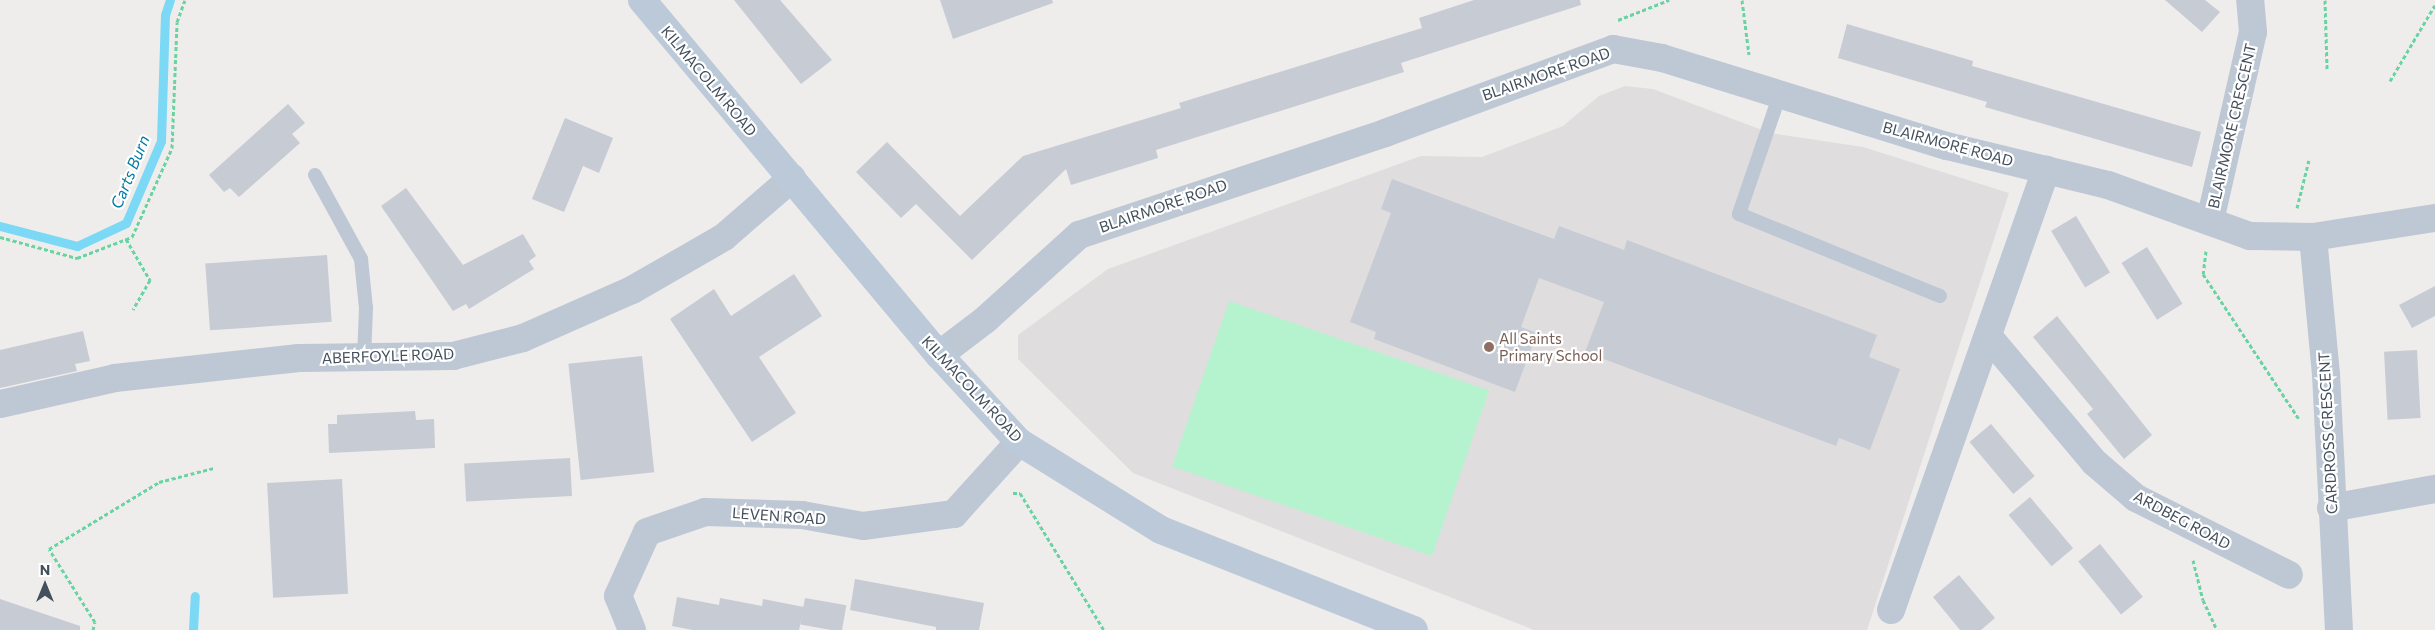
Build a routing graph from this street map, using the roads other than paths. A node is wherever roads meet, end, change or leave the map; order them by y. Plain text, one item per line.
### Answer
1 (642, 0) edge
2 (2250, 0) edge
3 (1780, 94) junction
4 (2046, 170) junction
5 (314, 175) dead end
6 (792, 178) junction
7 (2435, 218) edge
8 (2210, 221) junction
9 (2301, 237) junction
10 (1940, 296) dead end
11 (1988, 336) junction
12 (939, 355) junction
13 (364, 358) junction
14 (0, 404) edge
15 (1019, 442) junction
16 (2435, 489) edge
17 (2331, 508) junction
18 (2289, 575) dead end
19 (1891, 610) dead end
20 (626, 628) edge
21 (1414, 630) edge
22 (2339, 630) edge

1 - 6 main road, KILMACOLM ROAD
2 - 8 street, BLAIRMORE CRESCENT
3 - 4 street, BLAIRMORE ROAD
3 - 10 lane
3 - 12 street, BLAIRMORE ROAD
4 - 8 street, BLAIRMORE ROAD
4 - 11 street
5 - 13 lane
6 - 12 main road, KILMACOLM ROAD
6 - 13 street, ABERFOYLE ROAD
7 - 9 street, BLAIRMORE ROAD
8 - 9 street, BLAIRMORE ROAD
9 - 17 street, CARDROSS CRESCENT
11 - 18 street, ARDBEG ROAD
11 - 19 street
12 - 15 main road, KILMACOLM ROAD
13 - 14 street, ABERFOYLE ROAD
15 - 20 street, LEVEN ROAD
15 - 21 main road, KILMACOLM ROAD
16 - 17 street
17 - 22 street, CARDROSS CRESCENT

